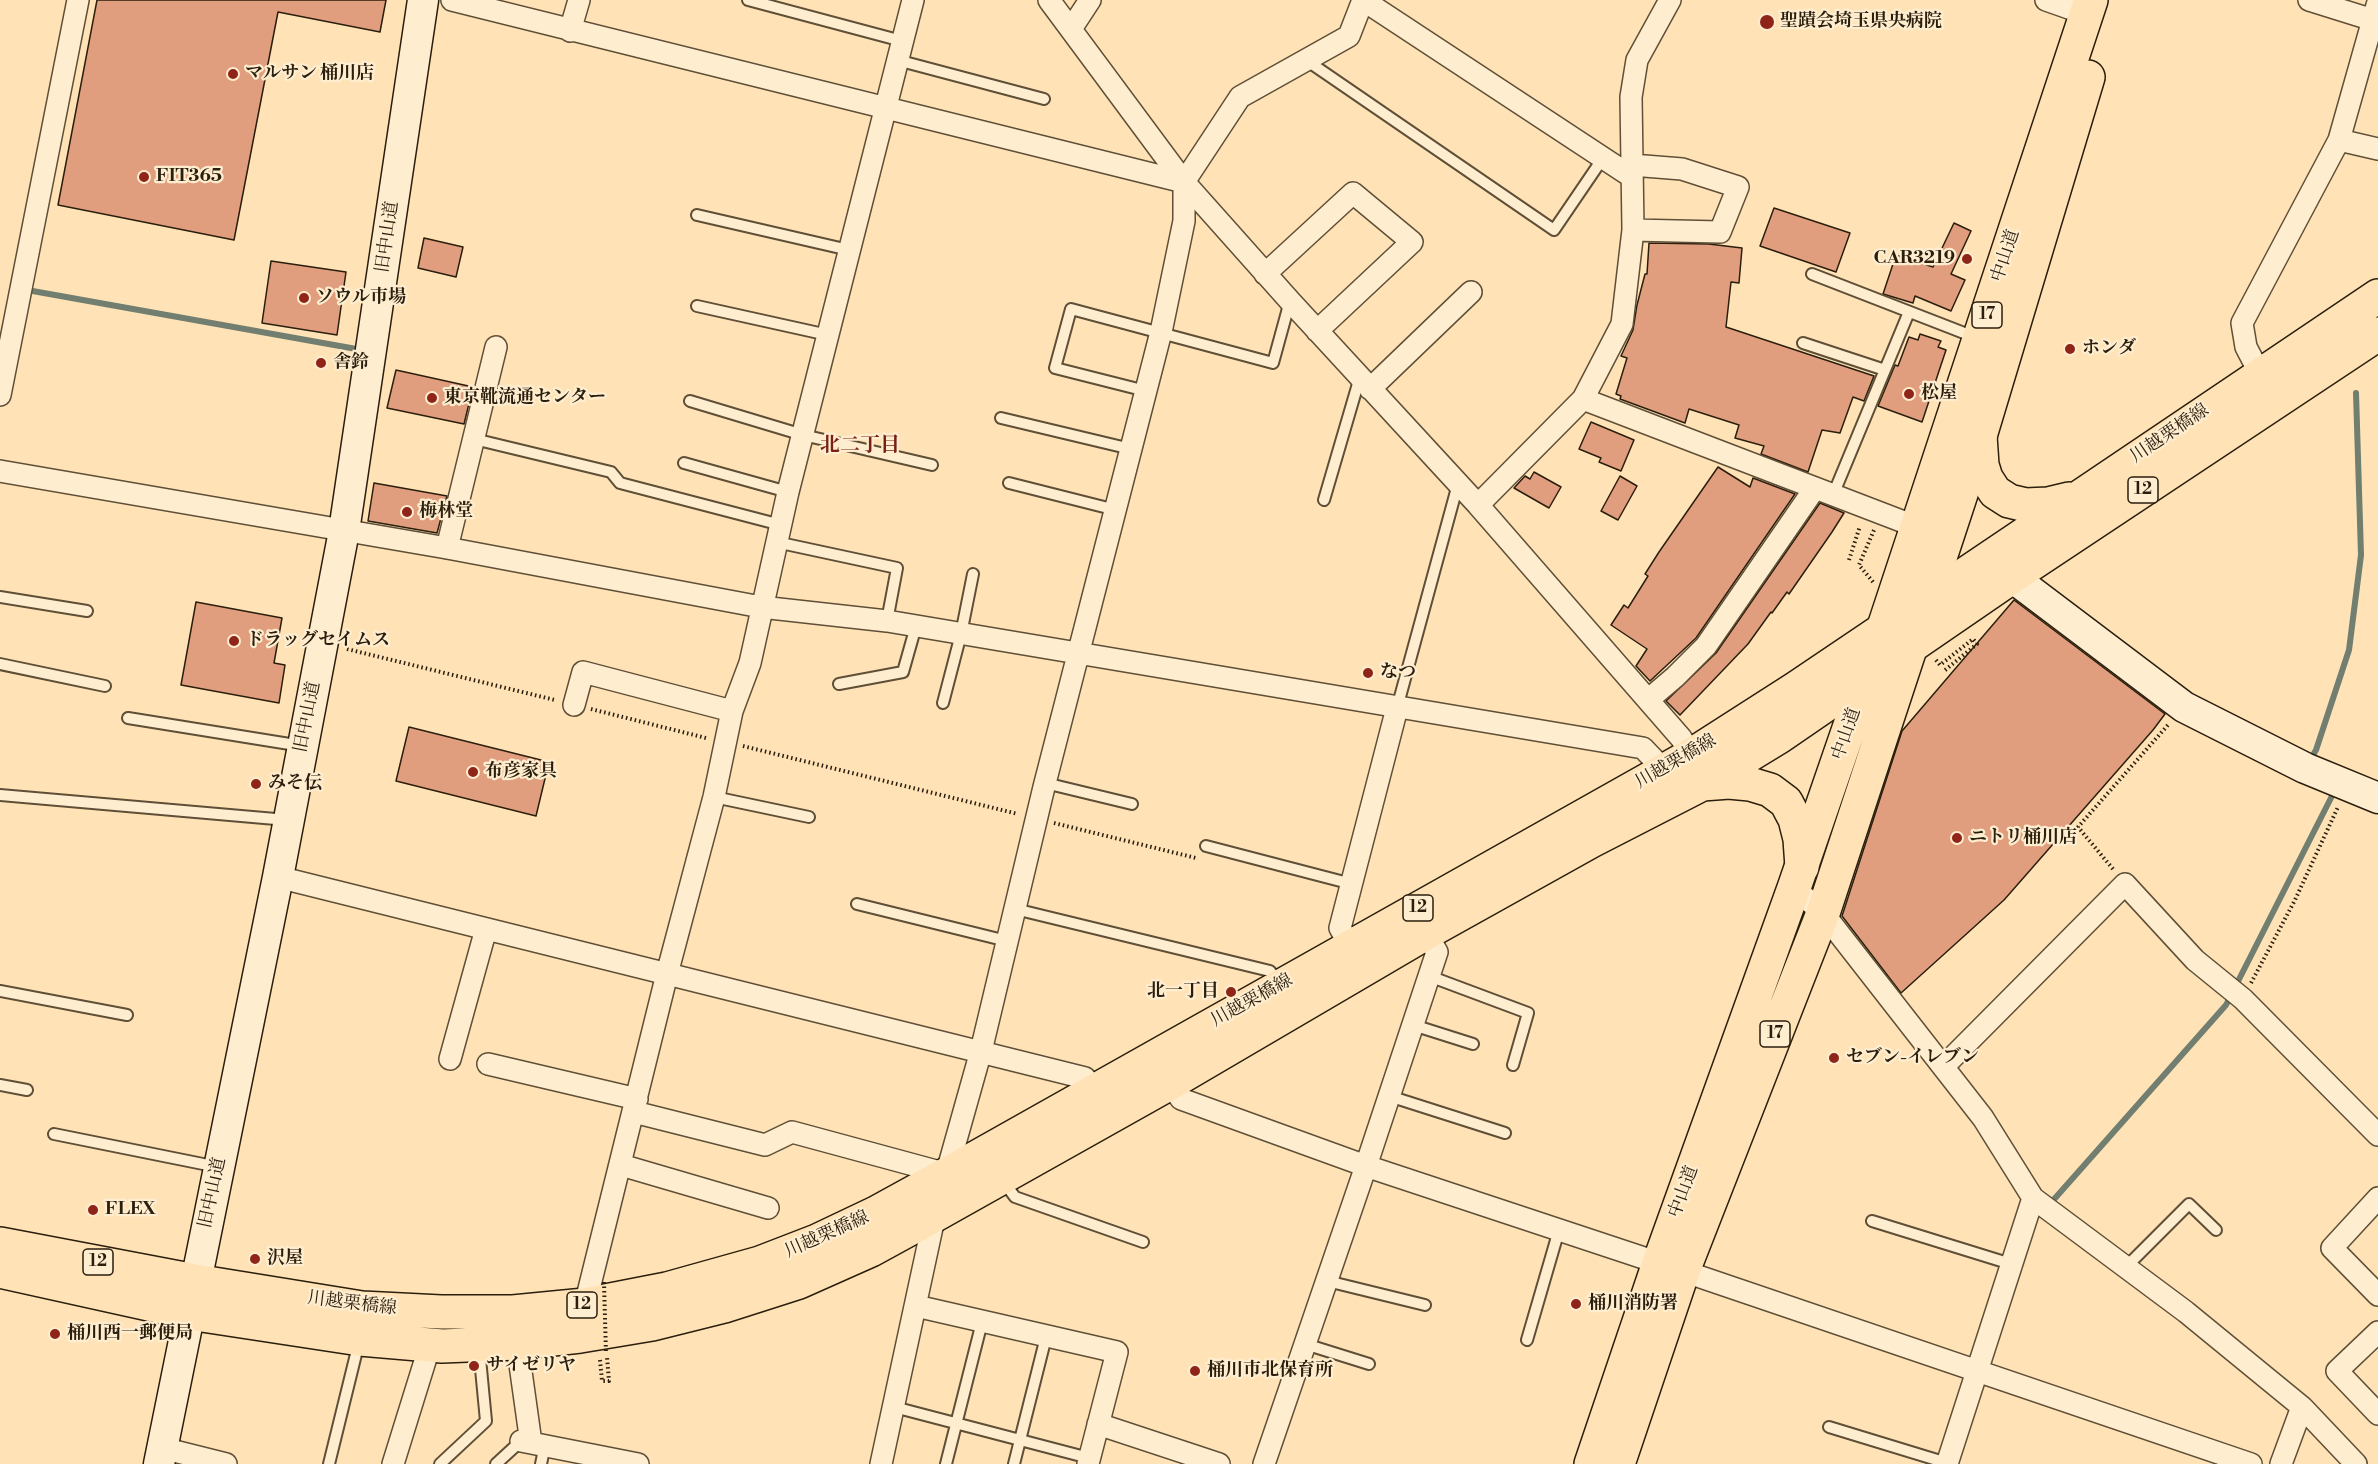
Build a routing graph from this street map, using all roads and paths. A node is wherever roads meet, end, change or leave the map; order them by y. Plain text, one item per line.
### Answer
1 (78, 0) edge
2 (423, 0) edge
3 (452, 0) edge
4 (579, 0) edge
5 (748, 0) edge
6 (913, 0) edge
7 (1049, 0) edge
8 (1090, 0) edge
9 (1363, 0) edge
10 (1670, 0) edge
11 (2046, 0) edge
12 (2309, 0) edge
13 (2096, 5) edge
14 (2375, 11) edge
15 (1071, 29) junction
16 (570, 31) junction
17 (900, 50) junction
18 (1306, 60) junction
19 (1044, 99) dead end
20 (884, 109) junction
21 (2339, 140) junction
22 (2378, 149) edge
23 (1602, 158) junction
24 (1632, 171) junction
25 (1184, 182) junction
26 (697, 215) dead end
27 (1633, 230) junction
28 (849, 250) junction
29 (1265, 274) junction
30 (1812, 274) dead end
31 (1471, 292) dead end
32 (2378, 296) edge
33 (1290, 301) junction
34 (697, 306) dead end
35 (1909, 312) junction
36 (1317, 331) junction
37 (1161, 332) junction
38 (828, 335) junction
39 (1979, 339) junction
40 (2376, 339) edge
41 (1803, 343) dead end
42 (496, 347) dead end
43 (1885, 370) junction
44 (2260, 374) junction
45 (1365, 383) junction
46 (1146, 391) junction
47 (0, 395) edge
48 (1583, 399) junction
49 (690, 401) dead end
50 (1001, 418) dead end
51 (803, 435) junction
52 (1980, 436) junction
53 (474, 439) junction
54 (1131, 449) junction
55 (684, 463) dead end
56 (933, 465) dead end
57 (0, 471) edge
58 (1009, 483) dead end
59 (1458, 484) junction
60 (1824, 491) junction
61 (788, 492) junction
62 (2079, 496) junction
63 (1324, 500) dead end
64 (1478, 504) junction
65 (1116, 510) junction
66 (1917, 527) junction
67 (344, 531) junction
68 (778, 534) junction
69 (447, 548) junction
70 (973, 574) dead end
71 (2012, 577) junction
72 (0, 597) edge
73 (1926, 601) junction
74 (761, 607) junction
75 (87, 611) dead end
76 (887, 621) junction
77 (916, 626) junction
78 (1883, 630) junction
79 (961, 634) junction
80 (322, 643) junction
81 (1909, 648) junction
82 (1079, 655) junction
83 (0, 664) edge
84 (1866, 678) junction
85 (839, 684) dead end
86 (105, 686) dead end
87 (1648, 700) junction
88 (943, 703) dead end
89 (574, 705) junction
90 (2184, 707) junction
91 (1397, 708) junction
92 (732, 711) junction
93 (128, 718) dead end
94 (725, 743) junction
95 (302, 746) junction
96 (1697, 769) junction
97 (1664, 770) junction
98 (1045, 783) junction
99 (2348, 787) junction
100 (0, 795) edge
101 (714, 797) junction
102 (2378, 798) edge
103 (1132, 804) dead end
104 (809, 817) dead end
105 (288, 820) junction
106 (1206, 846) dead end
107 (278, 877) junction
108 (1798, 877) junction
109 (1352, 884) junction
110 (2125, 884) junction
111 (857, 904) dead end
112 (1015, 909) junction
113 (1823, 913) junction
114 (486, 929) junction
115 (1426, 933) junction
116 (1007, 941) junction
117 (1350, 946) junction
118 (667, 974) junction
119 (1429, 976) junction
120 (1281, 985) junction
121 (0, 991) edge
122 (2243, 999) junction
123 (126, 1016) dead end
124 (1413, 1025) junction
125 (1473, 1044) dead end
126 (981, 1051) junction
127 (450, 1059) dead end
128 (488, 1064) dead end
129 (1513, 1065) dead end
130 (1943, 1067) junction
131 (1170, 1083) junction
132 (0, 1085) edge
133 (27, 1090) dead end
134 (1093, 1091) junction
135 (1389, 1096) junction
136 (635, 1106) junction
137 (1505, 1133) dead end
138 (54, 1134) dead end
139 (2378, 1136) edge
140 (621, 1165) junction
141 (1366, 1166) junction
142 (219, 1167) junction
143 (946, 1174) junction
144 (1001, 1178) junction
145 (2033, 1198) junction
146 (2378, 1198) edge
147 (768, 1208) dead end
148 (934, 1215) junction
149 (1872, 1221) dead end
150 (1559, 1230) junction
151 (2216, 1230) dead end
152 (1143, 1242) dead end
153 (5, 1259) edge
154 (2011, 1264) junction
155 (1671, 1267) junction
156 (2126, 1267) junction
157 (195, 1281) junction
158 (1327, 1281) junction
159 (595, 1293) junction
160 (2378, 1295) edge
161 (1425, 1305) dead end
162 (916, 1306) junction
163 (189, 1313) junction
164 (982, 1322) junction
165 (2378, 1332) edge
166 (1046, 1337) junction
167 (360, 1339) junction
168 (1527, 1340) dead end
169 (516, 1343) junction
170 (478, 1344) junction
171 (1305, 1344) junction
172 (430, 1345) junction
173 (600, 1360) dead end
174 (1369, 1364) dead end
175 (1977, 1370) junction
176 (894, 1407) junction
177 (2302, 1407) junction
178 (2378, 1414) edge
179 (957, 1423) junction
180 (1098, 1424) junction
181 (1829, 1427) dead end
182 (1020, 1440) junction
183 (534, 1448) edge
184 (161, 1456) edge
185 (1088, 1461) edge
186 (624, 1463) edge
187 (226, 1464) edge
188 (329, 1464) edge
189 (393, 1464) edge
190 (440, 1464) edge
191 (496, 1464) edge
192 (881, 1464) edge
193 (946, 1464) edge
194 (1014, 1464) edge
195 (1219, 1464) edge
196 (1264, 1464) edge
197 (1591, 1464) edge
198 (1618, 1464) edge
199 (1947, 1464) edge
200 (2251, 1464) edge
201 (2281, 1464) edge
202 (2356, 1464) edge

1 - 47 street
2 - 67 main road, 旧中山道
3 - 16 street
4 - 16 street
5 - 17 lane
6 - 17 street
7 - 15 street
8 - 15 street
9 - 18 street
9 - 23 street
10 - 24 street
11 - 13 street
12 - 14 street
13 - 39 main road, 中山道 / 17
13 - 52 main road, 中山道 / 17
14 - 21 street
15 - 25 street
16 - 20 street
17 - 19 lane
17 - 20 street
18 - 23 lane
18 - 25 street
20 - 25 street
20 - 28 street
21 - 22 street
21 - 44 street
23 - 24 street
24 - 27 street
24 - 27 street
25 - 29 street
25 - 37 street
26 - 28 lane
27 - 48 street
28 - 38 street
29 - 33 street
29 - 36 street
30 - 35 lane
31 - 45 street
32 - 44 main road, 川越栗橋線 / 12
33 - 36 street
33 - 37 lane
34 - 38 lane
35 - 39 lane
35 - 43 lane
36 - 45 street
37 - 46 street
37 - 46 lane
38 - 51 street
39 - 66 main road, 中山道 / 17
40 - 71 main road, 川越栗橋線 / 12
41 - 43 lane
42 - 53 street
43 - 60 lane
44 - 62 main road, 川越栗橋線 / 12
45 - 59 street
45 - 63 lane
46 - 54 street
48 - 60 street
48 - 64 street
49 - 51 lane
50 - 54 lane
51 - 56 lane
51 - 61 street
52 - 62 main road
52 - 73 main road, 中山道 / 17
53 - 68 lane
53 - 69 street
54 - 65 street
55 - 61 lane
57 - 67 street
58 - 65 lane
59 - 64 street
59 - 91 lane
60 - 66 street
60 - 87 street
61 - 68 street
62 - 73 main road, 川越栗橋線 / 12
64 - 87 street
65 - 82 street
66 - 78 main road, 中山道 / 17
67 - 69 street
67 - 80 main road, 旧中山道
68 - 74 street
68 - 76 lane
69 - 74 street
70 - 79 lane
71 - 81 main road, 川越栗橋線 / 12
71 - 90 main road
72 - 75 lane
73 - 78 main road, 川越栗橋線 / 12
73 - 81 main road, 中山道 / 17
74 - 76 street
74 - 92 street
76 - 77 street
77 - 79 street
77 - 85 lane
78 - 84 main road, 中山道 / 17
78 - 96 main road, 川越栗橋線 / 12
79 - 82 street
79 - 88 lane
80 - 89 path
80 - 95 main road, 旧中山道
81 - 84 main road, 川越栗橋線 / 12
81 - 113 main road, 中山道 / 17
82 - 91 street
82 - 98 street
83 - 86 lane
84 - 96 main road, 川越栗橋線 / 12
84 - 108 main road, 中山道 / 17
87 - 96 street
89 - 92 street
89 - 94 path
90 - 99 main road
90 - 110 path
91 - 97 street
91 - 109 street
92 - 94 street
93 - 95 lane
94 - 101 street
95 - 105 main road, 旧中山道
96 - 97 main road, 川越栗橋線 / 12
96 - 108 main road
96 - 115 main road, 川越栗橋線 / 12
97 - 117 main road, 川越栗橋線 / 12
98 - 103 lane
98 - 112 street
99 - 102 main road
99 - 122 path
100 - 105 lane
101 - 104 lane
101 - 118 street
105 - 107 main road, 旧中山道
106 - 109 lane
107 - 114 street
107 - 142 main road, 旧中山道
108 - 113 street
108 - 155 main road, 中山道 / 17
109 - 117 street
110 - 122 street
110 - 130 street
111 - 116 lane
112 - 116 street
112 - 120 lane
113 - 130 street
113 - 155 main road, 中山道 / 17
114 - 118 street
114 - 127 street
115 - 119 street
115 - 131 main road, 川越栗橋線 / 12
116 - 126 street
117 - 120 main road, 川越栗橋線 / 12
118 - 126 street
118 - 136 street
119 - 124 street
119 - 129 lane
120 - 134 main road, 川越栗橋線 / 12
121 - 123 lane
122 - 139 street
124 - 125 lane
124 - 135 street
126 - 134 street
126 - 143 street
128 - 136 street
130 - 145 street
131 - 141 street
131 - 144 main road, 川越栗橋線 / 12
132 - 133 lane
134 - 143 main road, 川越栗橋線 / 12
135 - 137 lane
135 - 141 street
136 - 140 street
136 - 143 street
138 - 142 lane
140 - 147 street
140 - 159 street
141 - 150 street
141 - 158 street
142 - 157 main road, 旧中山道
143 - 148 street
143 - 159 main road, 川越栗橋線 / 12
144 - 148 main road, 川越栗橋線 / 12
144 - 152 lane
145 - 154 street
145 - 156 street
146 - 160 street
148 - 162 street
148 - 169 main road, 川越栗橋線 / 12
149 - 154 lane
150 - 155 street
150 - 168 lane
151 - 156 lane
153 - 157 main road, 川越栗橋線 / 12
153 - 163 main road, 川越栗橋線 / 12
154 - 175 street
155 - 175 street
155 - 197 main road, 中山道 / 17
155 - 198 main road, 中山道 / 17
156 - 177 street
157 - 159 main road, 川越栗橋線 / 12
157 - 163 main road, 旧中山道
158 - 161 lane
158 - 171 street
159 - 173 path, bridge
162 - 164 street
162 - 176 street
163 - 167 main road, 川越栗橋線 / 12
163 - 184 main road, 旧中山道
164 - 166 street
164 - 179 lane
165 - 178 street
166 - 180 street
166 - 182 lane
167 - 172 main road, 川越栗橋線 / 12
167 - 188 lane
169 - 170 main road, 川越栗橋線 / 12
169 - 183 street
170 - 172 main road, 川越栗橋線 / 12
170 - 190 lane
171 - 174 lane
171 - 196 street
172 - 189 street
175 - 199 street
175 - 200 street
176 - 179 lane
176 - 192 street
177 - 201 street
177 - 202 street
179 - 182 lane
179 - 193 lane
180 - 185 street
180 - 195 street
181 - 199 lane
182 - 185 lane
182 - 194 lane
183 - 186 street
183 - 191 lane
184 - 187 street

